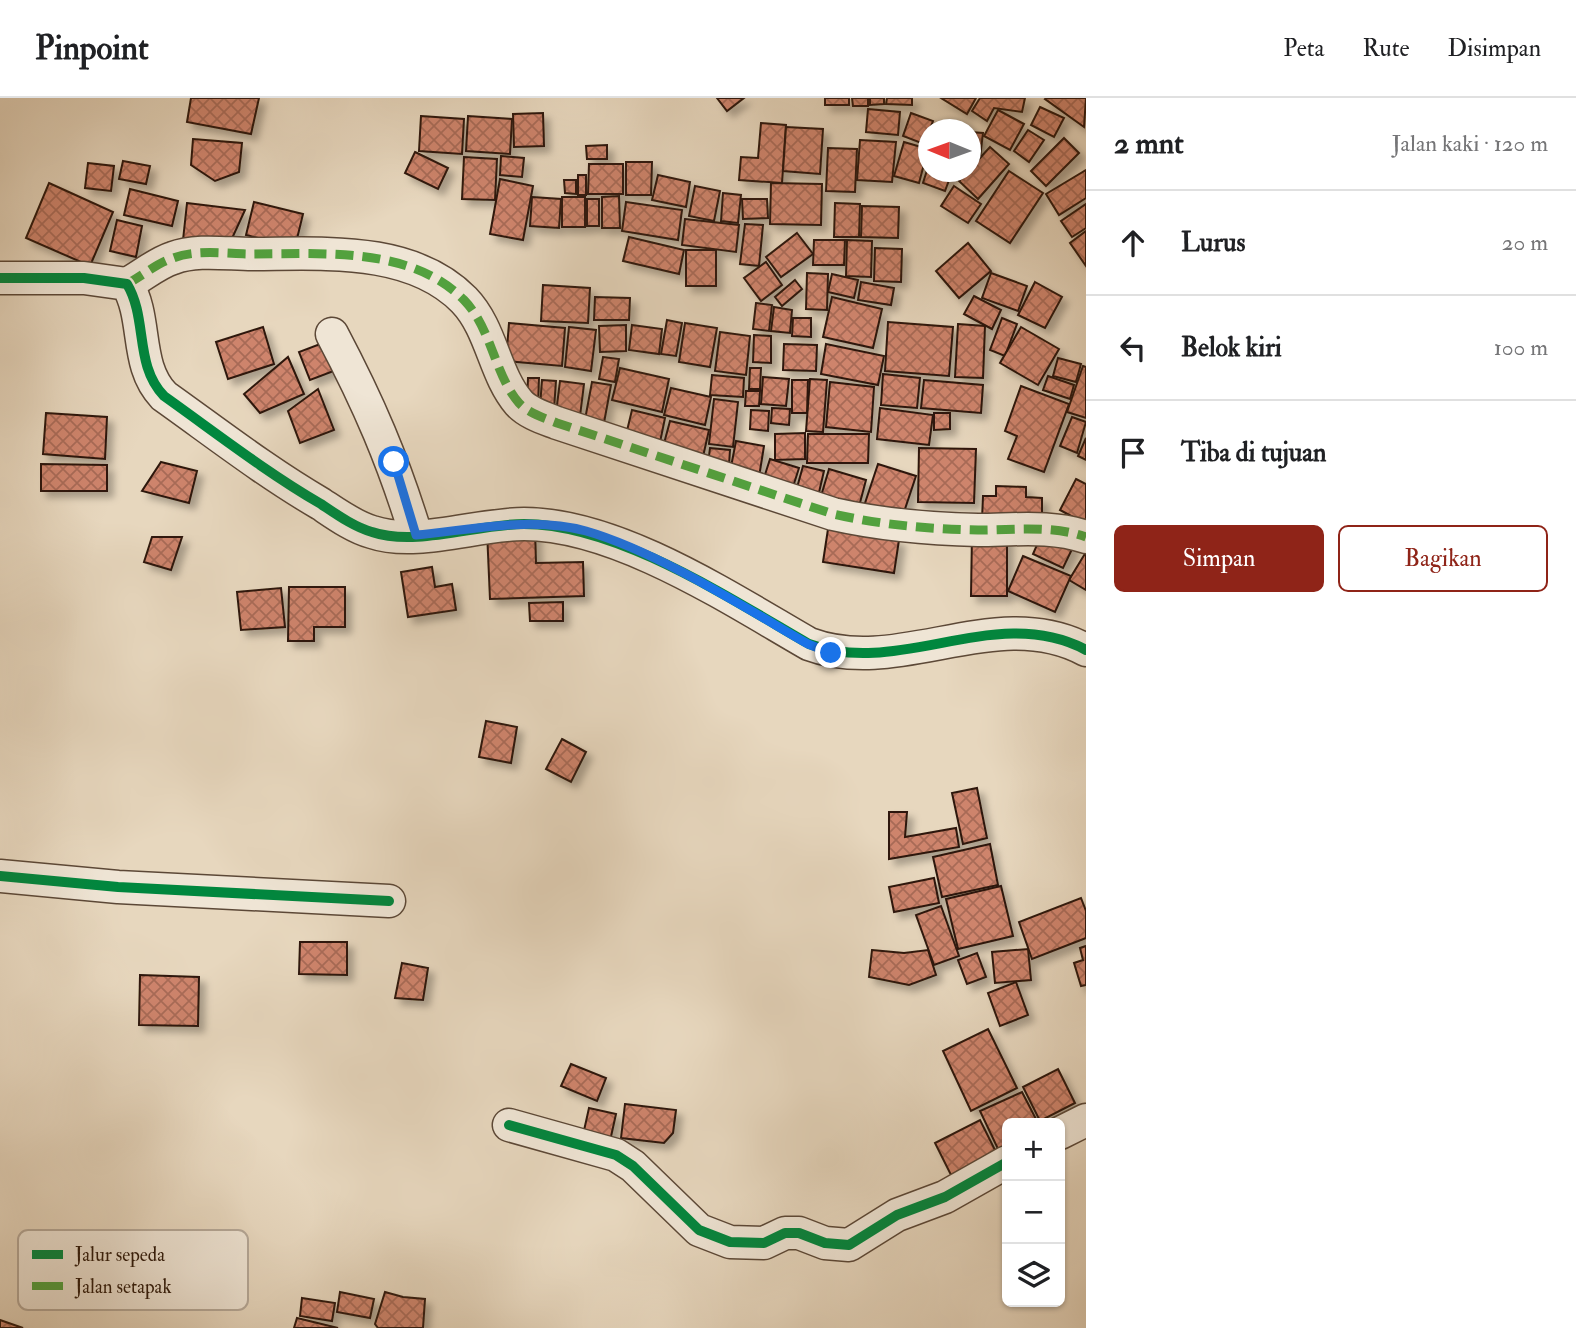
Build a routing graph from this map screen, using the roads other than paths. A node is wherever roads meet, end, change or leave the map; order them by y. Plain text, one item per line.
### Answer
1 (0, 278) edge
2 (127, 284) junction
3 (332, 334) dead end
4 (416, 535) junction
5 (1086, 537) edge
6 (1086, 650) edge
7 (0, 876) edge
8 (389, 901) dead end
9 (1086, 1120) edge
10 (509, 1125) dead end
11 (1065, 1130) edge
12 (1002, 1165) edge

1 - 2 street
2 - 4 street
2 - 5 street
3 - 4 street
4 - 6 street
7 - 8 street
9 - 11 street
10 - 12 street

